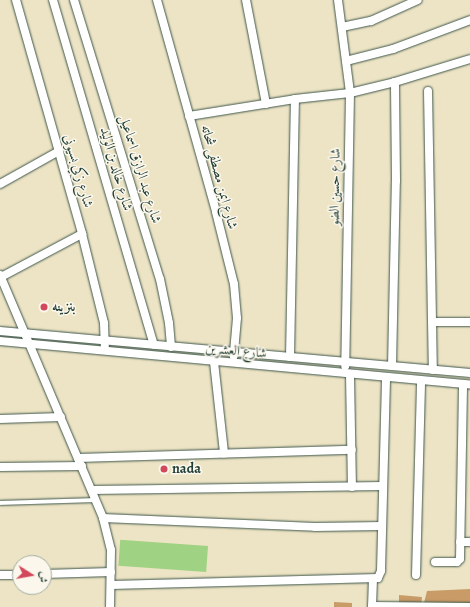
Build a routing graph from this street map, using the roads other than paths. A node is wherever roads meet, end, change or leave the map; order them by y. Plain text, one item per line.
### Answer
1 (16, 0) edge
2 (53, 0) edge
3 (74, 0) edge
4 (157, 0) edge
5 (246, 0) edge
6 (338, 0) edge
7 (418, 0) edge
8 (470, 20) edge
9 (342, 27) junction
10 (470, 59) edge
11 (346, 61) junction
12 (395, 82) junction
13 (428, 91) dead end
14 (350, 93) junction
15 (295, 99) junction
16 (266, 104) junction
17 (189, 116) junction
18 (59, 151) junction
19 (0, 184) edge
20 (82, 234) junction
21 (0, 276) edge
22 (432, 322) junction
23 (470, 322) edge
24 (0, 331) edge
25 (24, 334) junction
26 (0, 341) edge
27 (106, 341) junction
28 (28, 344) junction
29 (154, 345) junction
30 (170, 347) junction
31 (105, 351) junction
32 (235, 352) junction
33 (290, 357) junction
34 (214, 362) junction
35 (345, 362) junction
36 (234, 363) junction
37 (392, 366) junction
38 (433, 370) junction
39 (470, 373) edge
40 (348, 375) junction
41 (386, 378) junction
42 (421, 381) junction
43 (467, 385) edge
44 (61, 417) junction
45 (0, 418) edge
46 (352, 450) junction
47 (224, 453) junction
48 (466, 456) edge
49 (78, 458) junction
50 (82, 466) junction
51 (0, 467) edge
52 (383, 486) junction
53 (352, 487) junction
54 (92, 490) junction
55 (461, 498) junction
56 (470, 498) edge
57 (96, 500) junction
58 (0, 503) edge
59 (103, 518) junction
60 (382, 526) junction
61 (460, 542) junction
62 (470, 542) edge
63 (435, 562) dead end
64 (111, 572) junction
65 (52, 574) edge
66 (0, 575) edge
67 (12, 575) edge
68 (416, 575) dead end
69 (373, 579) junction
70 (111, 585) junction
71 (372, 606) edge
72 (110, 607) edge
73 (470, 607) edge

1 - 18 street, شارع زكي بسيونى
2 - 29 street, شارع خالد بن الوليد
3 - 30 street, شارع عبد الرازق اسماعيل
4 - 17 street, شارع ايمن مصطفى شحاته
5 - 16 street
6 - 9 street, شارع حسين الضو
7 - 9 street
8 - 11 street
9 - 11 street, شارع حسين الضو
10 - 12 street
11 - 14 street, شارع حسين الضو
12 - 14 street
12 - 37 street
13 - 22 street
14 - 15 street
14 - 35 street, شارع حسين الضو
15 - 16 street
15 - 33 street
16 - 17 street
17 - 32 street, شارع ايمن مصطفى شحاته
18 - 19 street
18 - 20 street, شارع زكي بسيونى
20 - 21 street
20 - 27 street, شارع زكي بسيونى
21 - 25 street
22 - 23 street
22 - 38 street
24 - 25 street, شارع العشرين
25 - 27 street, شارع العشرين
25 - 28 street
26 - 28 street, شارع العشرين
27 - 29 street, شارع العشرين
27 - 31 street, شارع زكي بسيونى
28 - 31 street, شارع العشرين
28 - 44 street
29 - 30 street, شارع العشرين
30 - 32 street, شارع العشرين
31 - 34 street, شارع العشرين
32 - 33 street, شارع العشرين
32 - 36 street, شارع ايمن مصطفى شحاته
33 - 35 street, شارع العشرين
34 - 36 street, شارع العشرين
34 - 47 street
35 - 37 street, شارع العشرين
35 - 40 street, شارع حسين الضو
36 - 40 street, شارع العشرين
37 - 38 street, شارع العشرين
38 - 39 street, شارع العشرين
40 - 41 street, شارع العشرين
40 - 46 street, شارع حسين الضو
41 - 42 street, شارع العشرين
41 - 52 street
42 - 43 street, شارع العشرين
42 - 68 street
43 - 48 street
44 - 45 street
44 - 49 street
46 - 47 street
46 - 53 street, شارع حسين الضو
47 - 49 street
48 - 55 street
49 - 50 street
50 - 51 street
50 - 54 street
52 - 53 street
52 - 60 street
53 - 54 street
54 - 57 street
55 - 56 street
55 - 61 street
57 - 58 lane
57 - 59 street
59 - 60 street
59 - 64 street
60 - 69 street
61 - 62 street
61 - 63 street
64 - 65 street
64 - 70 street
66 - 67 street
69 - 70 street
69 - 71 street
70 - 72 street
71 - 73 street

